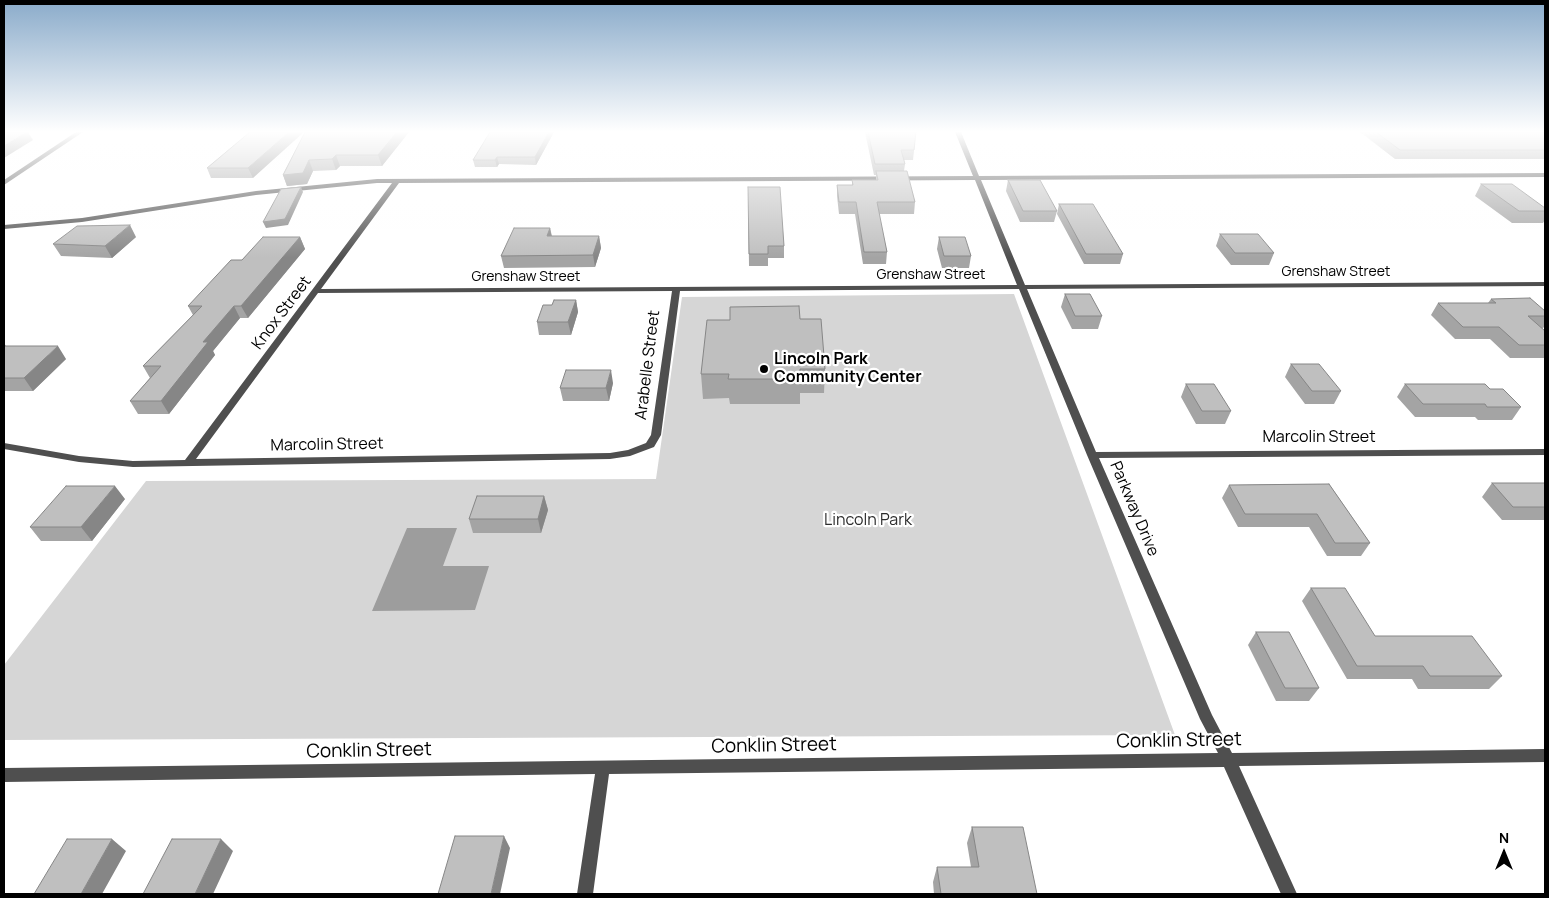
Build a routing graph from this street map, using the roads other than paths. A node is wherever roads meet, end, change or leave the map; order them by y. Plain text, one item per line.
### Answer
1 (18, 174) edge
2 (973, 174) edge
3 (1545, 175) edge
4 (975, 178) junction
5 (397, 181) junction
6 (4, 183) edge
7 (4, 227) edge
8 (1545, 284) edge
9 (1022, 286) junction
10 (676, 288) junction
11 (317, 291) junction
12 (650, 445) joint
13 (4, 446) edge
14 (1545, 452) edge
15 (1092, 455) junction
16 (189, 462) junction
17 (1545, 756) edge
18 (1229, 761) junction
19 (603, 768) junction
20 (4, 776) edge
21 (585, 894) edge
22 (1289, 894) edge

1 - 6 street
2 - 4 street, Parkway Drive
3 - 4 street
4 - 5 street
4 - 9 street, Parkway Drive
5 - 7 street
5 - 11 street, Knox Street
8 - 9 street, Grenshaw Street
9 - 10 street, Grenshaw Street
9 - 15 street, Parkway Drive
10 - 11 street, Grenshaw Street
10 - 12 street, Arabelle Street
11 - 16 street, Knox Street
12 - 16 street, Marcolin Street
13 - 16 street, Marcolin Street
14 - 15 street, Marcolin Street
15 - 18 street, Parkway Drive
17 - 18 street, Conklin Street
18 - 19 street, Conklin Street
18 - 22 street, Parkway Drive
19 - 20 street, Conklin Street
19 - 21 street

